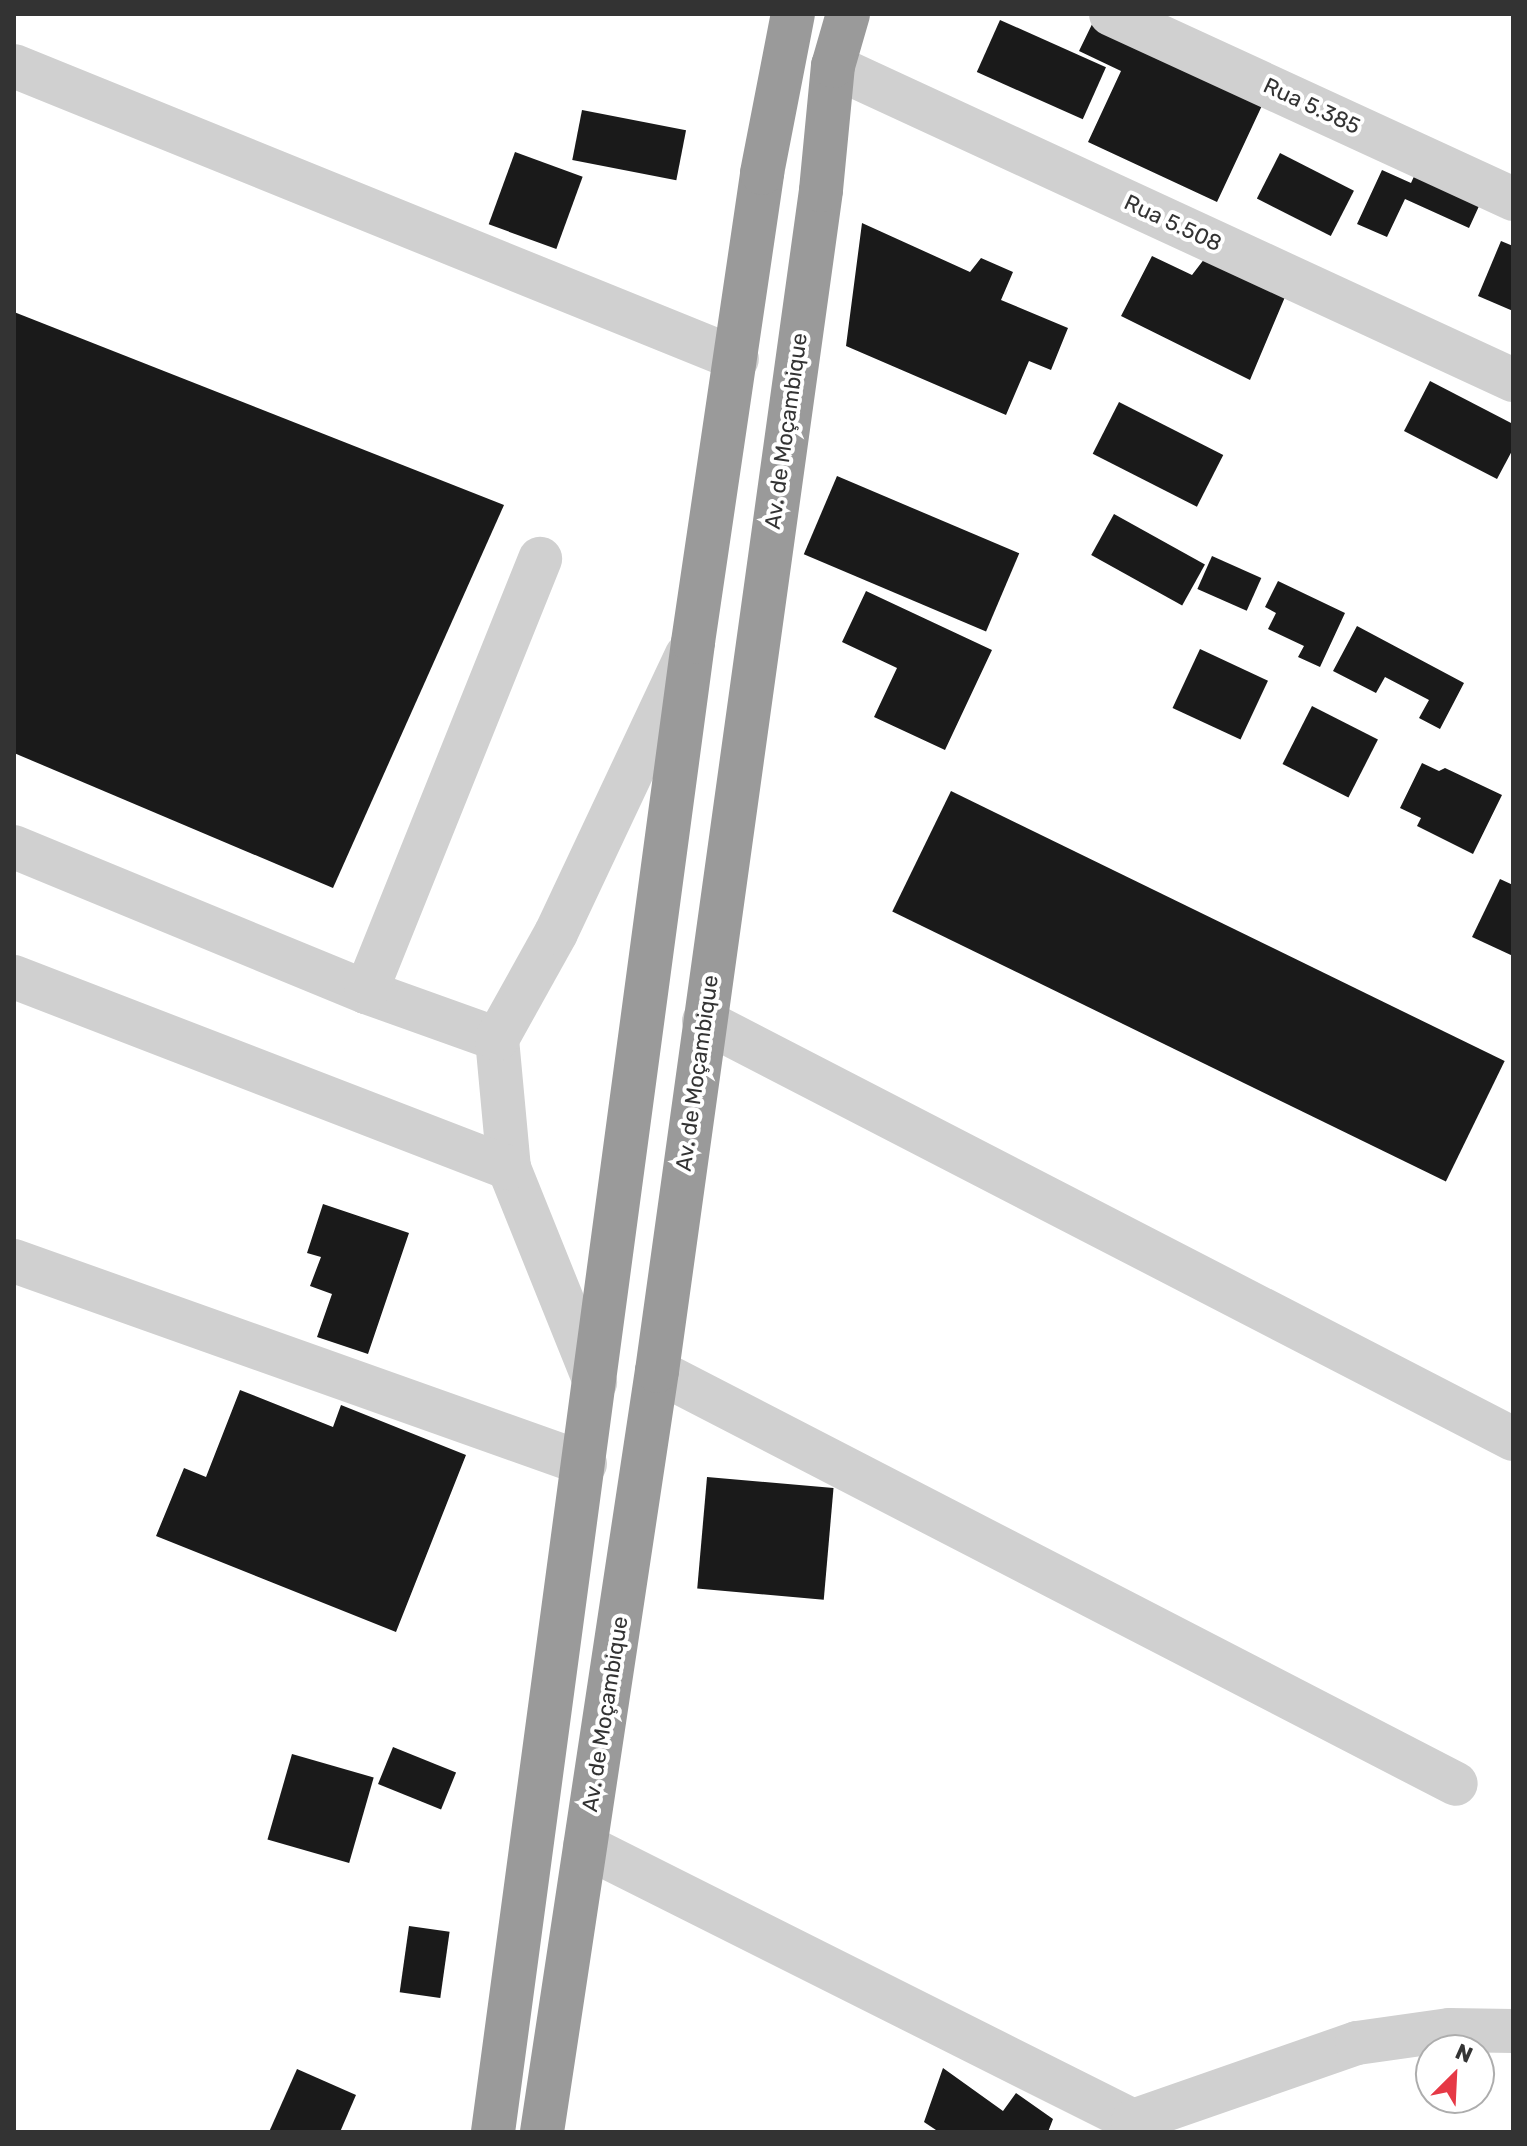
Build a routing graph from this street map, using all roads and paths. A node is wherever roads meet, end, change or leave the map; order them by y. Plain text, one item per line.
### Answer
1 (793, 14) edge
2 (848, 14) edge
3 (1111, 14) edge
4 (14, 66) edge
5 (833, 66) junction
6 (1513, 199) edge
7 (737, 359) junction
8 (1513, 380) edge
9 (540, 559) dead end
10 (693, 642) junction
11 (14, 847) edge
12 (14, 977) edge
13 (366, 992) junction
14 (704, 1021) junction
15 (497, 1039) junction
16 (509, 1168) junction
17 (14, 1261) edge
18 (657, 1371) junction
19 (595, 1382) junction
20 (1513, 1439) edge
21 (585, 1464) junction
22 (1456, 1784) dead end
23 (585, 1846) junction
24 (1513, 2031) edge
25 (1133, 2127) edge
26 (493, 2132) edge
27 (542, 2132) edge

1 - 7 highway
2 - 5 highway, Av. de Moçambique
3 - 6 street, Rua 5.385
4 - 7 street
5 - 8 street, Rua 5.508
5 - 14 highway, Av. de Moçambique
7 - 10 highway
9 - 13 street
10 - 15 street
10 - 19 highway
11 - 13 street
12 - 16 street
13 - 15 street
14 - 18 highway, Av. de Moçambique
14 - 20 street
15 - 16 street
16 - 19 street
17 - 21 street
18 - 22 street
18 - 23 highway, Av. de Moçambique
19 - 21 highway
21 - 26 highway
23 - 25 street
23 - 27 highway, Av. de Moçambique
24 - 25 street

